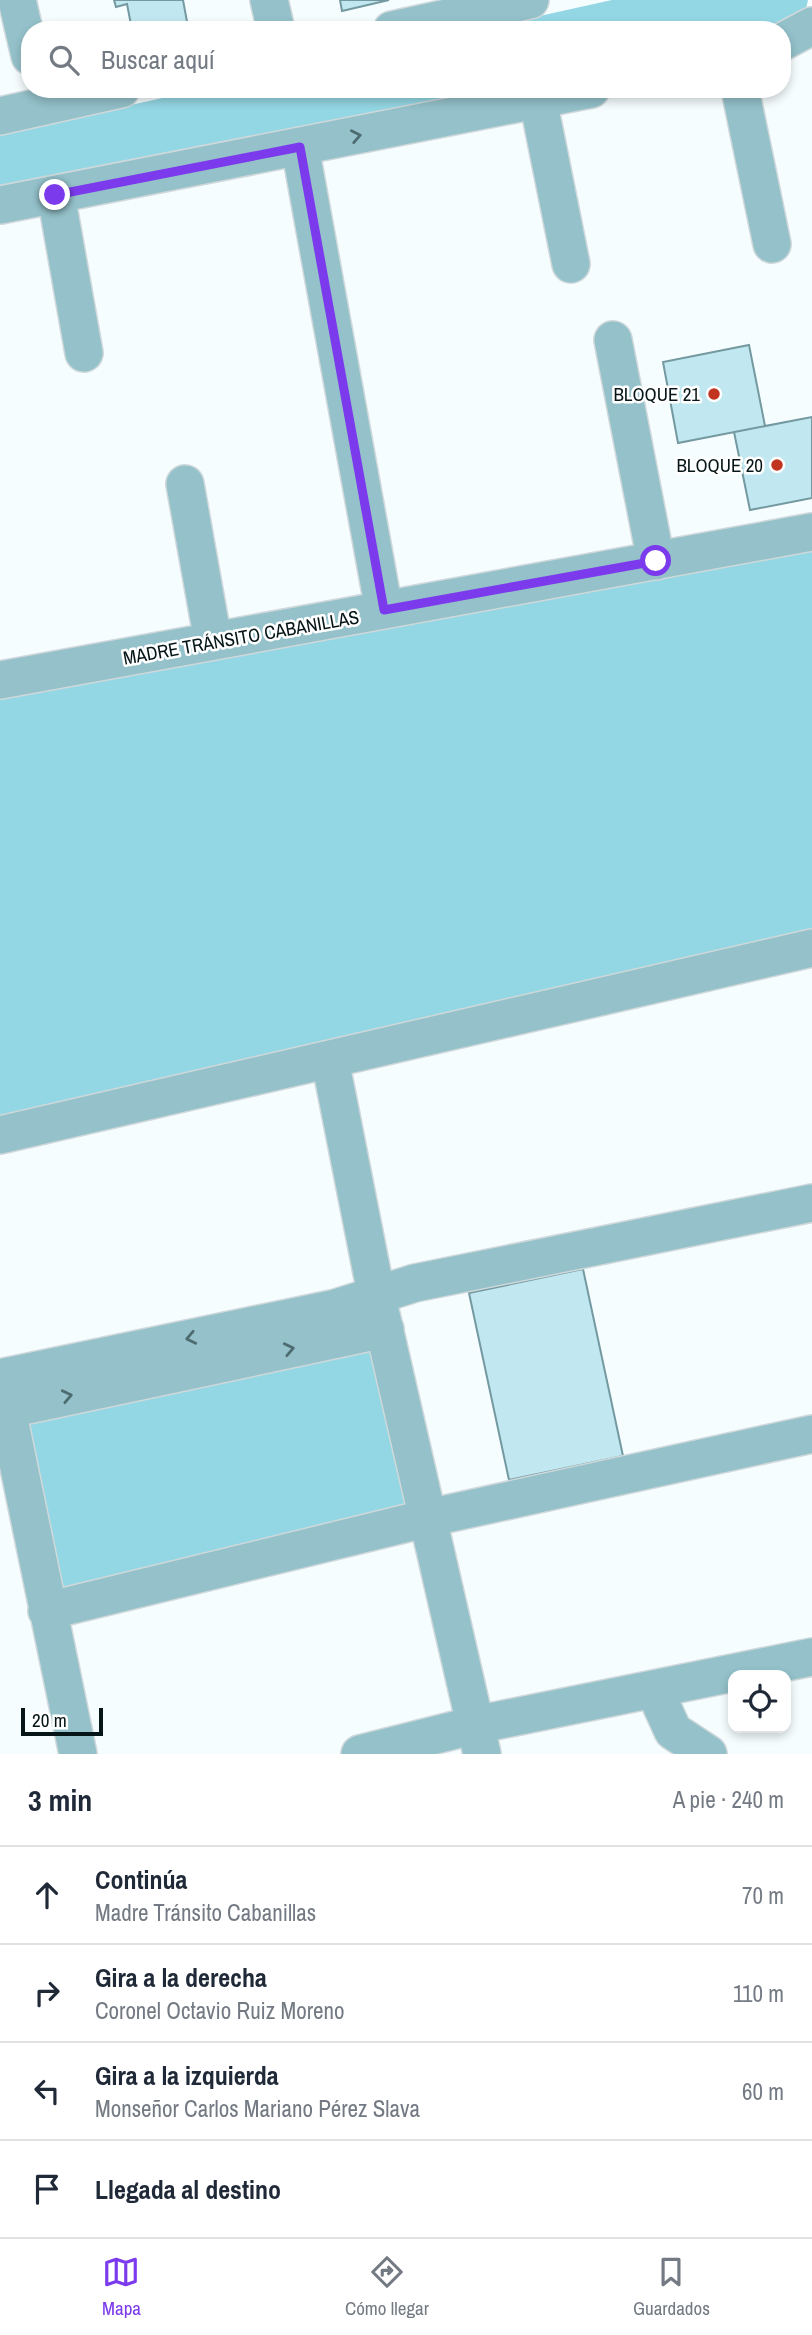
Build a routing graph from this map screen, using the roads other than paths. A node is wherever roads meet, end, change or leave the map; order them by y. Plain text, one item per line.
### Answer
1 (17, 0) edge
2 (269, 0) edge
3 (523, 1) edge
4 (22, 21) edge
5 (274, 21) edge
6 (433, 21) edge
7 (812, 26) edge
8 (791, 37) edge
9 (39, 98) edge
10 (548, 98) edge
11 (742, 98) edge
12 (538, 100) junction
13 (0, 116) edge
14 (300, 147) junction
15 (55, 195) junction
16 (0, 205) edge
17 (772, 244) dead end
18 (572, 264) dead end
19 (613, 340) dead end
20 (84, 353) dead end
21 (185, 484) dead end
22 (812, 532) edge
23 (656, 561) junction
24 (384, 610) junction
25 (213, 642) junction
26 (0, 681) edge
27 (812, 948) edge
28 (330, 1060) junction
29 (0, 1135) edge
30 (812, 1203) edge
31 (376, 1293) junction
32 (385, 1329) junction
33 (2, 1394) edge
34 (812, 1434) edge
35 (428, 1518) junction
36 (47, 1611) junction
37 (812, 1657) edge
38 (654, 1689) junction
39 (479, 1740) edge
40 (78, 1754) edge
41 (360, 1754) edge
42 (708, 1754) edge

1 - 4 street
2 - 5 street
3 - 6 street
7 - 8 street
9 - 13 street
10 - 12 street
11 - 17 street
14 -> 12 street
12 - 18 street
14 - 15 street
14 - 24 street
15 - 16 street
15 - 20 street
19 - 23 street
21 - 25 street
22 - 23 street, MADRE TRÁNSITO CABANILLAS
23 - 24 street, MADRE TRÁNSITO CABANILLAS
24 - 25 street, MADRE TRÁNSITO CABANILLAS
25 - 26 street, MADRE TRÁNSITO CABANILLAS
27 - 28 street
28 - 29 street
28 - 31 street
30 - 31 street
31 - 32 street
31 -> 33 street
33 -> 32 street
32 - 35 street
33 - 36 street
34 - 35 street
35 - 36 street
35 - 39 street
36 - 40 street
37 - 38 street
38 - 39 street
38 - 42 street
39 - 41 street

